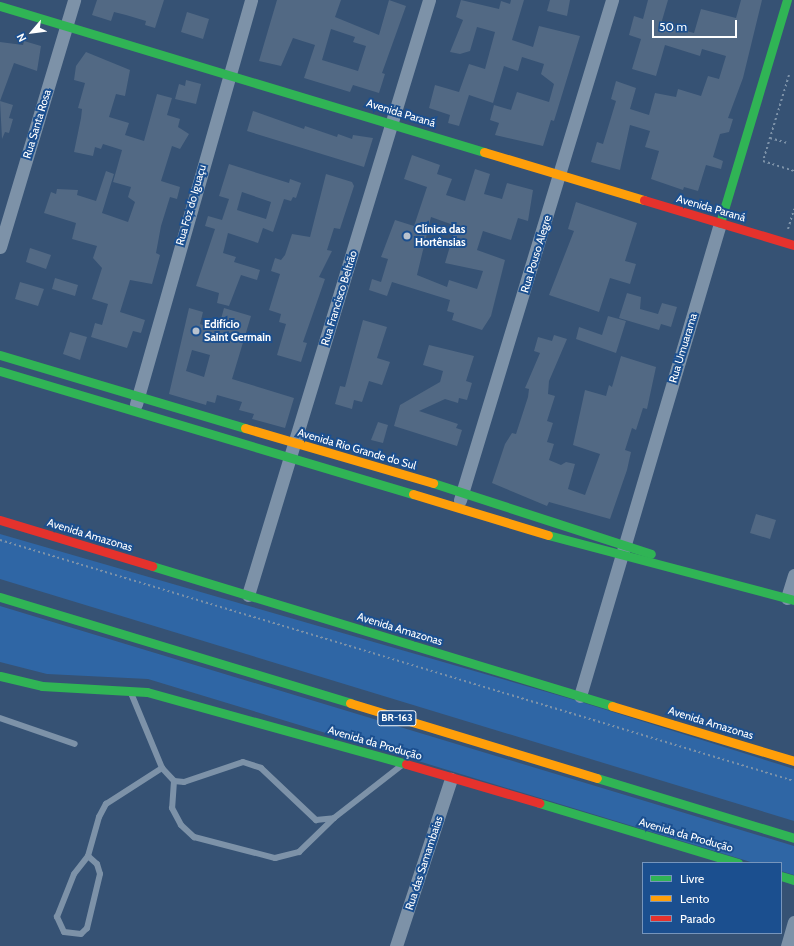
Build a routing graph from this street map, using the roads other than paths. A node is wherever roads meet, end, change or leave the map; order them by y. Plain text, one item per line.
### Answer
1 (74, 0) edge
2 (251, 0) edge
3 (429, 0) edge
4 (612, 0) edge
5 (787, 0) edge
6 (0, 6) edge
7 (66, 26) junction
8 (228, 73) junction
9 (392, 122) junction
10 (560, 176) junction
11 (720, 223) junction
12 (794, 245) edge
13 (0, 247) edge
14 (0, 355) edge
15 (0, 372) edge
16 (138, 397) junction
17 (134, 411) junction
18 (294, 443) junction
19 (290, 458) junction
20 (462, 492) junction
21 (458, 508) junction
22 (0, 520) edge
23 (625, 544) junction
24 (620, 556) junction
25 (705, 575) junction
26 (794, 575) edge
27 (248, 595) junction
28 (0, 597) edge
29 (791, 599) edge
30 (0, 676) edge
31 (129, 690) junction
32 (580, 696) junction
33 (0, 718) edge
34 (75, 744) dead end
35 (794, 760) edge
36 (404, 764) junction
37 (162, 768) junction
38 (451, 779) junction
39 (174, 781) junction
40 (334, 818) junction
41 (794, 838) edge
42 (88, 856) junction
43 (735, 862) edge
44 (782, 876) edge
45 (794, 880) edge
46 (794, 922) edge
47 (396, 946) edge
48 (787, 946) edge

1 - 7 street, Rua Santa Rosa
2 - 8 street, Rua Foz do Iguaçu
3 - 9 street, Rua Francisco Beltrão
4 - 10 street, Rua Pouso Alegre
5 - 11 main road, Rua Umuarama
6 - 7 main road, Avenida Paraná
7 - 8 main road, Avenida Paraná
7 - 13 street, Rua Santa Rosa
8 - 9 main road, Avenida Paraná
8 - 16 street, Rua Foz do Iguaçu
9 - 10 main road, Avenida Paraná
9 - 18 street, Rua Francisco Beltrão
10 - 11 main road, Avenida Paraná
10 - 20 street, Rua Pouso Alegre
11 - 12 main road, Avenida Paraná
11 - 23 street, Rua Umuarama
14 - 16 main road, Avenida Rio Grande do Sul
15 - 17 main road, Avenida Rio Grande do Sul
16 - 17 street, Rua Foz do Iguaçu
16 - 18 main road, Avenida Rio Grande do Sul
17 - 19 main road, Avenida Rio Grande do Sul
18 - 19 street, Rua Francisco Beltrão
18 - 20 main road, Avenida Rio Grande do Sul
19 - 21 main road, Avenida Rio Grande do Sul
19 - 27 street, Rua Francisco Beltrão
20 - 21 street, Rua Pouso Alegre
20 - 23 main road, Avenida Rio Grande do Sul
21 - 24 main road, Avenida Rio Grande do Sul
22 - 27 main road, Avenida Amazonas
23 - 24 street, Rua Umuarama
23 - 25 main road, Avenida Rio Grande do Sul
24 - 25 main road, Avenida Rio Grande do Sul
24 - 32 street, Rua Umuarama
25 - 29 main road, Avenida Rio Grande do Sul
26 - 29 street
27 - 32 main road, Avenida Amazonas
28 - 41 main road, BR-163
30 - 31 main road, Avenida da Produção
31 - 36 main road, Avenida da Produção
31 - 37 lane
32 - 35 main road, Avenida Amazonas
33 - 34 lane
36 - 38 main road, Avenida da Produção
36 - 40 lane
37 - 39 lane
37 - 42 lane
38 - 43 main road, Avenida da Produção
38 - 47 street, Rua das Samambaias
39 - 40 lane
39 - 40 lane
42 - 42 lane
44 - 45 main road
46 - 48 street

